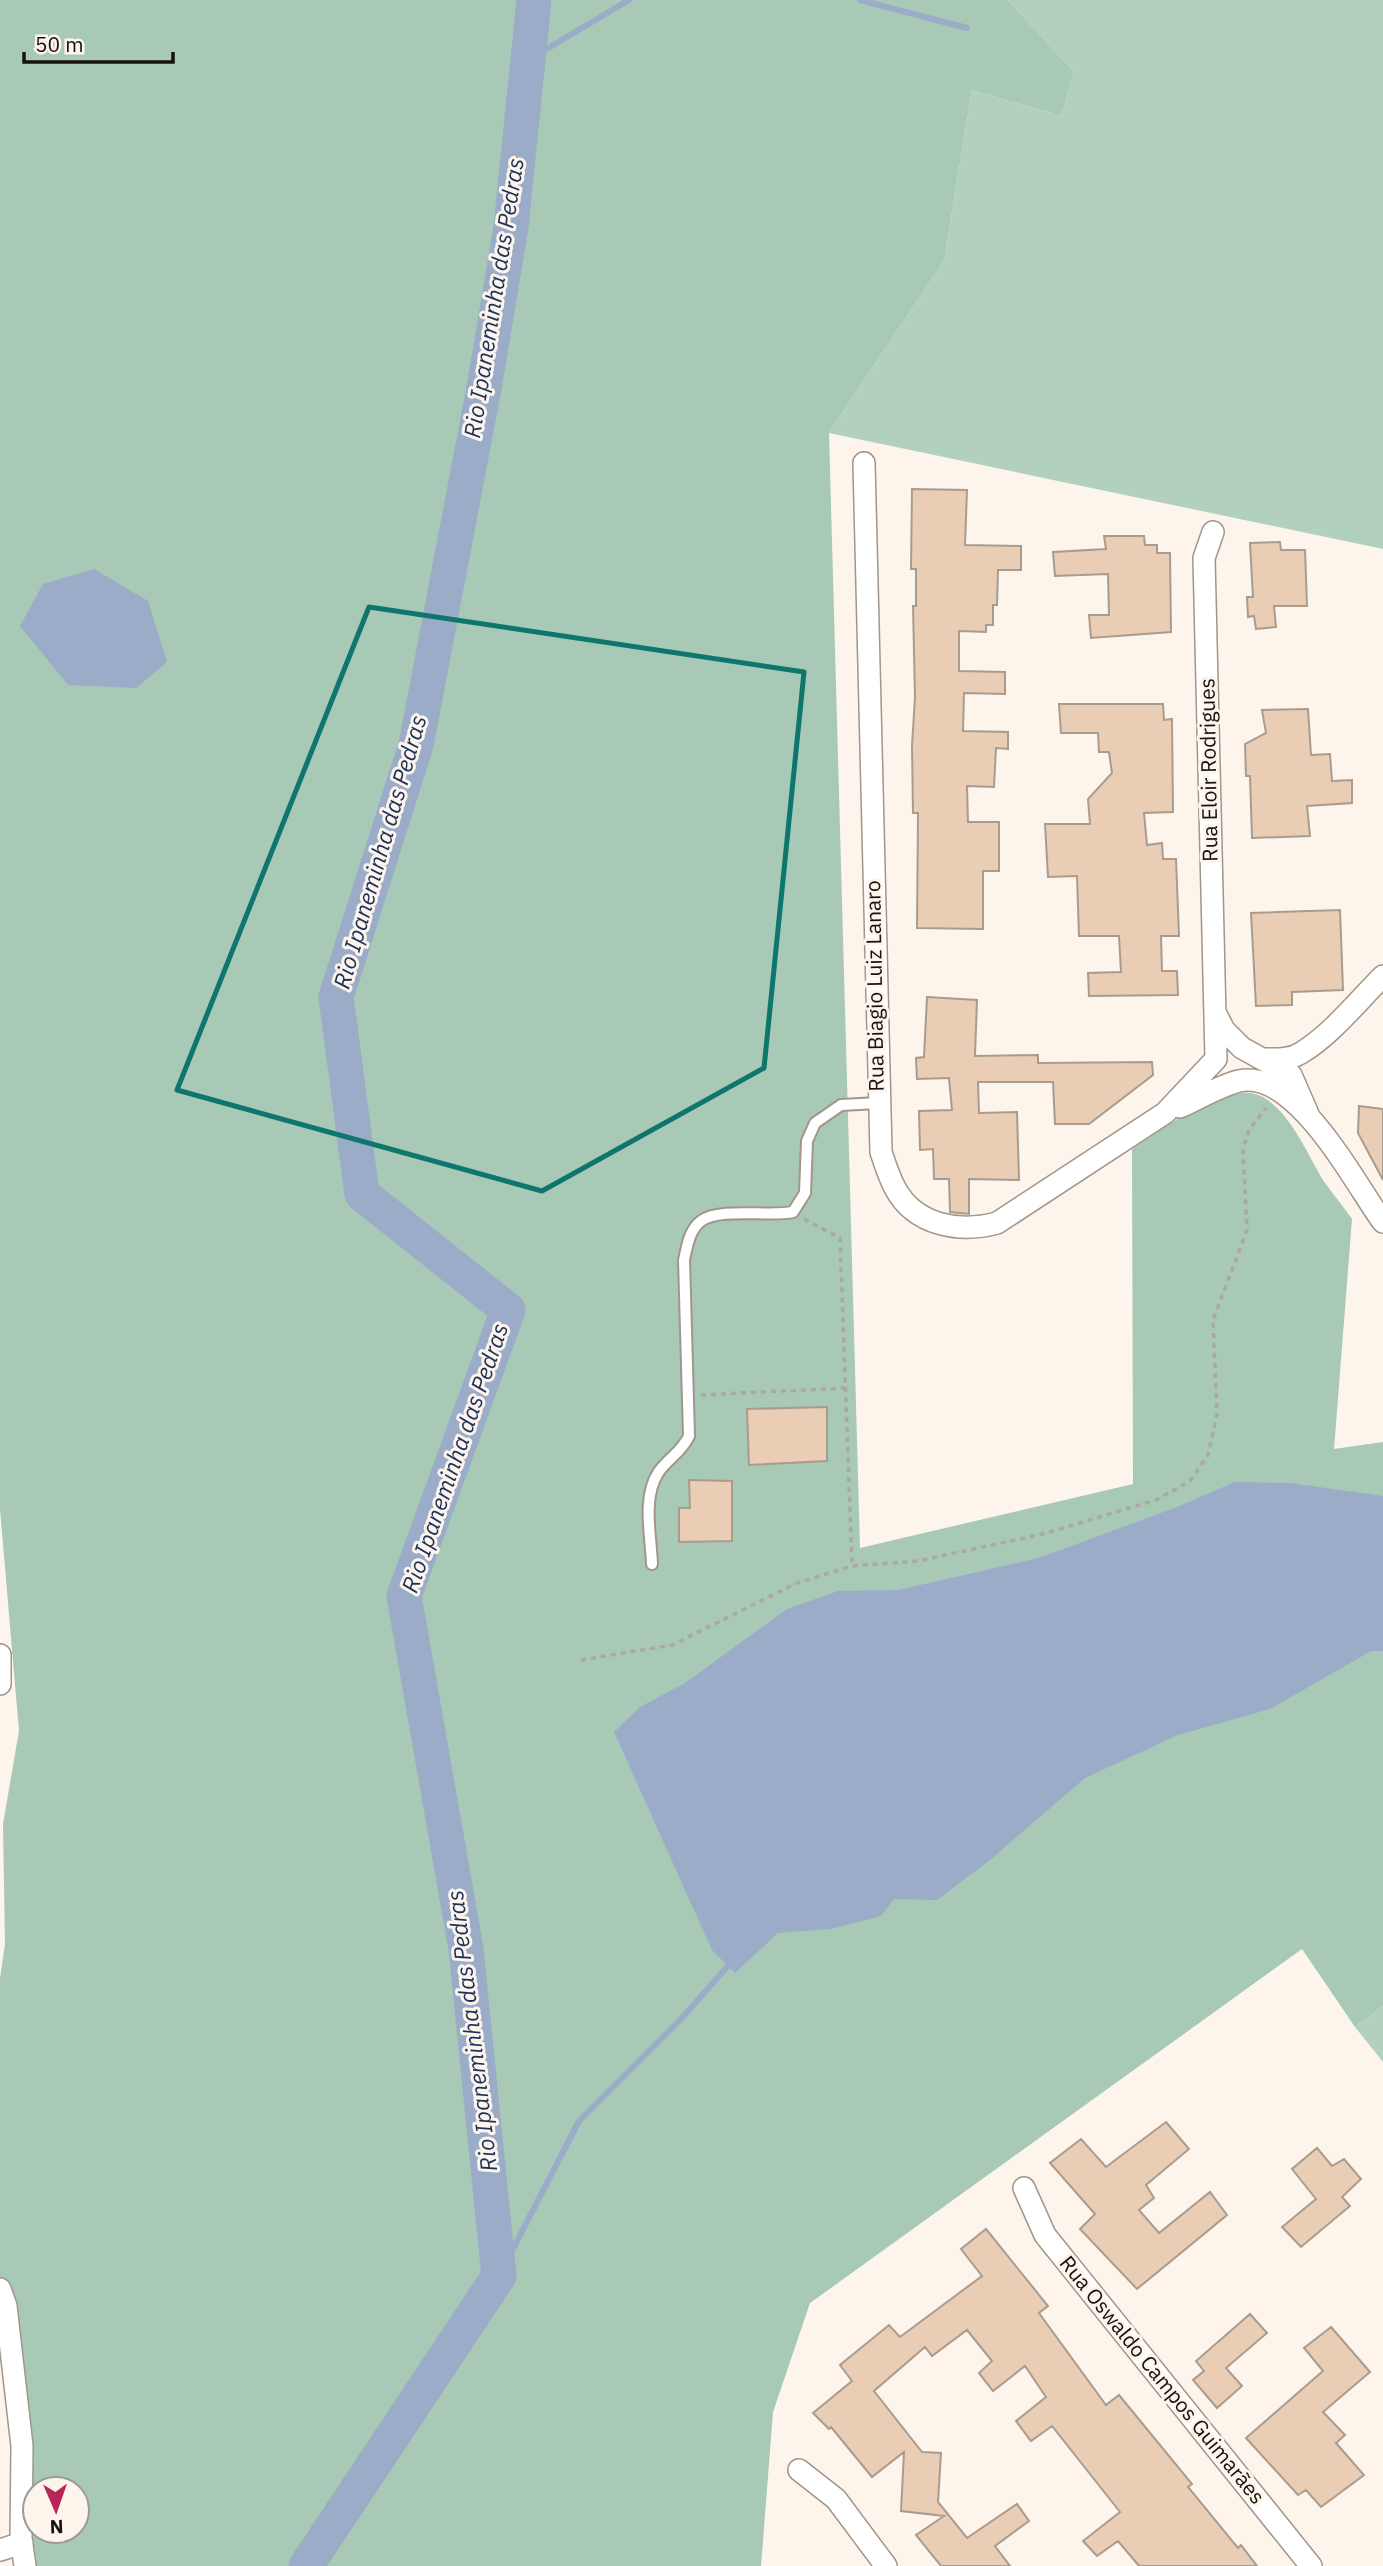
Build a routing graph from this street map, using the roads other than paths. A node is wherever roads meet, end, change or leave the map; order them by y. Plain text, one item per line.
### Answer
1 (864, 463) dead end
2 (1213, 532) dead end
3 (1383, 976) edge
4 (1214, 1009) junction
5 (1324, 1035) junction
6 (1242, 1048) junction
7 (1216, 1059) junction
8 (1263, 1059) junction
9 (1240, 1081) junction
10 (1299, 1102) junction
11 (878, 1103) junction
12 (1165, 1114) junction
13 (1383, 1222) edge
14 (652, 1564) dead end
15 (0, 1655) edge
16 (0, 1684) edge
17 (1024, 2188) dead end
18 (0, 2289) edge
19 (799, 2470) dead end
20 (22, 2475) edge
21 (21, 2543) edge
22 (22, 2545) edge
23 (0, 2550) edge
24 (25, 2566) edge
25 (886, 2566) edge
26 (1311, 2566) edge

1 - 11 street, Rua Biagio Luiz Lanaro
2 - 4 street, Rua Eloir Rodrigues
3 - 5 street
4 - 6 street
4 - 7 street, Rua Eloir Rodrigues
5 - 8 street
5 - 10 street
6 - 7 street
6 - 8 street
6 - 9 street
7 - 9 street
7 - 12 street, Rua Biagio Luiz Lanaro
8 - 10 street
9 - 10 street
9 - 12 street, Rua Biagio Luiz Lanaro
10 - 13 street
11 - 12 street, Rua Biagio Luiz Lanaro
11 - 14 lane
15 - 16 street
17 - 26 street, Rua Oswaldo Campos Guimarães
18 - 20 street
19 - 25 street
21 - 23 street
22 - 24 street

